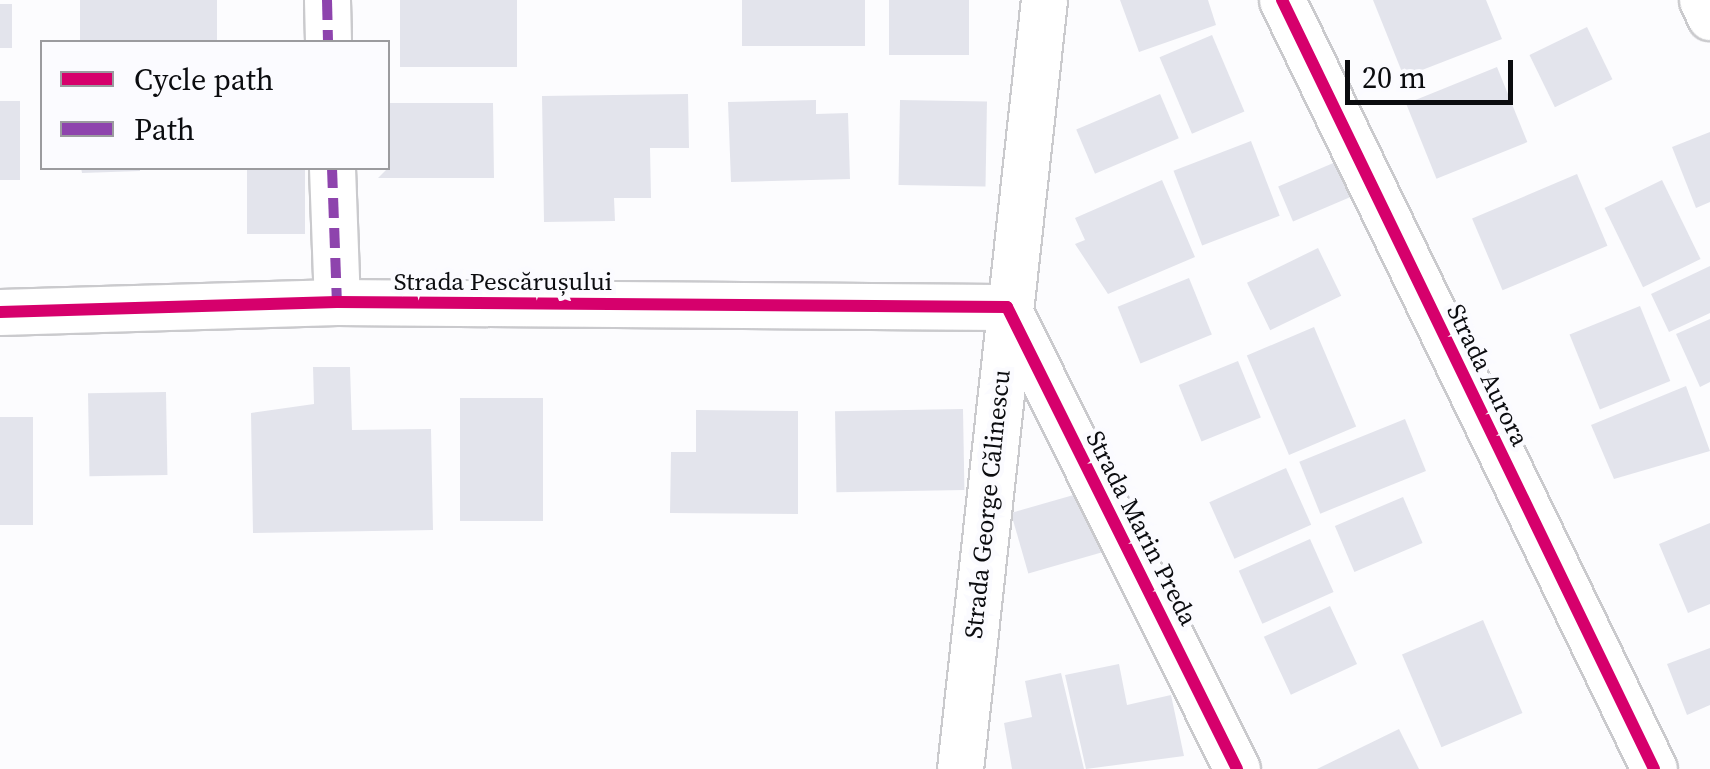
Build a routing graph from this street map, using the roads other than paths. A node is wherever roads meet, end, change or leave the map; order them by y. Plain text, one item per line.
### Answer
1 (327, 0) edge
2 (1044, 0) edge
3 (1282, 0) edge
4 (1702, 0) edge
5 (1710, 17) edge
6 (328, 40) edge
7 (332, 170) edge
8 (336, 302) junction
9 (1007, 307) junction
10 (0, 312) edge
11 (960, 769) edge
12 (1237, 769) edge
13 (1654, 769) edge

1 - 6 street
2 - 9 street, Strada George Călinescu
3 - 13 street, Strada Aurora
4 - 5 street
7 - 8 street
8 - 9 street, Strada Pescărușului
8 - 10 street, Strada Pescărușului
9 - 11 street, Strada George Călinescu
9 - 12 street, Strada Marin Preda

